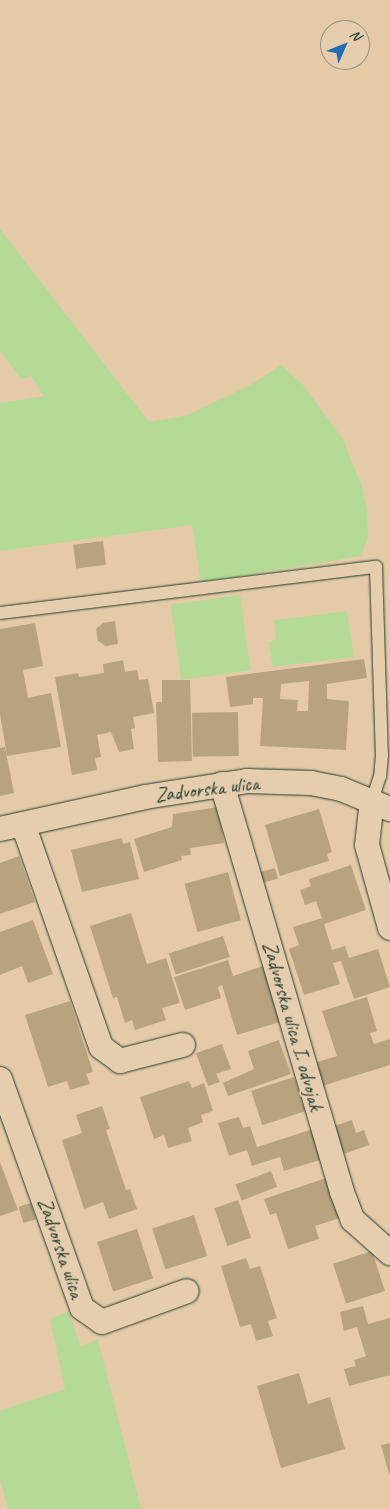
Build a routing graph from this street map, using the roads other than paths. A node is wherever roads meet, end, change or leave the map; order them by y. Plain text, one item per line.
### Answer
1 (0, 613) edge
2 (222, 784) junction
3 (381, 804) edge
4 (11, 826) edge
5 (390, 928) edge
6 (183, 1044) dead end
7 (0, 1079) edge
8 (390, 1253) edge
9 (187, 1291) dead end

1 - 3 lane
2 - 3 street, Zadvorska ulica
2 - 4 street, Zadvorska ulica
2 - 8 street, Zadvorska ulica I. odvojak
3 - 5 street
4 - 6 street, Zadvorska ulica
7 - 9 street, Zadvorska ulica

